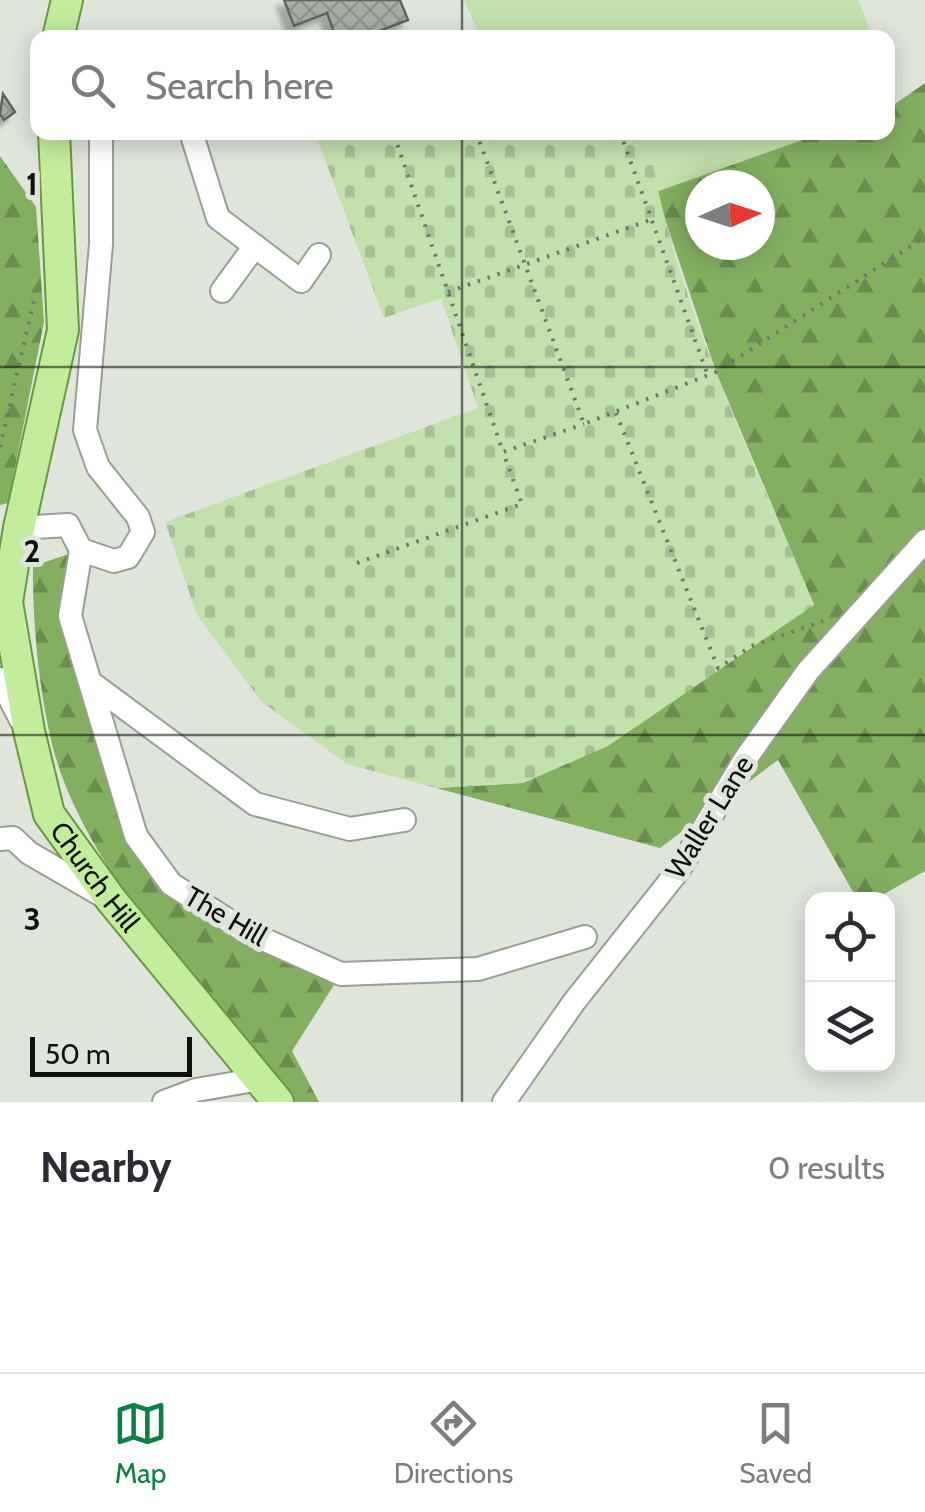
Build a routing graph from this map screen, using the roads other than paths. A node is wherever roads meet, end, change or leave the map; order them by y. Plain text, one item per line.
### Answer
1 (67, 0) edge
2 (60, 30) edge
3 (54, 140) edge
4 (101, 140) edge
5 (194, 140) edge
6 (255, 246) junction
7 (319, 255) dead end
8 (222, 291) dead end
9 (19, 528) junction
10 (925, 542) edge
11 (80, 550) junction
12 (0, 678) edge
13 (94, 685) junction
14 (29, 731) junction
15 (404, 820) dead end
16 (0, 839) edge
17 (112, 902) junction
18 (585, 936) dead end
19 (269, 1090) edge
20 (164, 1102) edge
21 (504, 1102) edge

1 - 2 main road
3 - 9 main road, Church Hill
4 - 11 street
5 - 6 street
6 - 7 street
6 - 8 street
9 - 11 street
9 - 14 main road, Church Hill
10 - 21 street, Waller Lane
11 - 13 street, The Hill
12 - 14 street
13 - 15 street
13 - 18 street, The Hill
14 - 17 main road, Church Hill
16 - 17 street
17 - 19 main road, Church Hill
19 - 20 street

